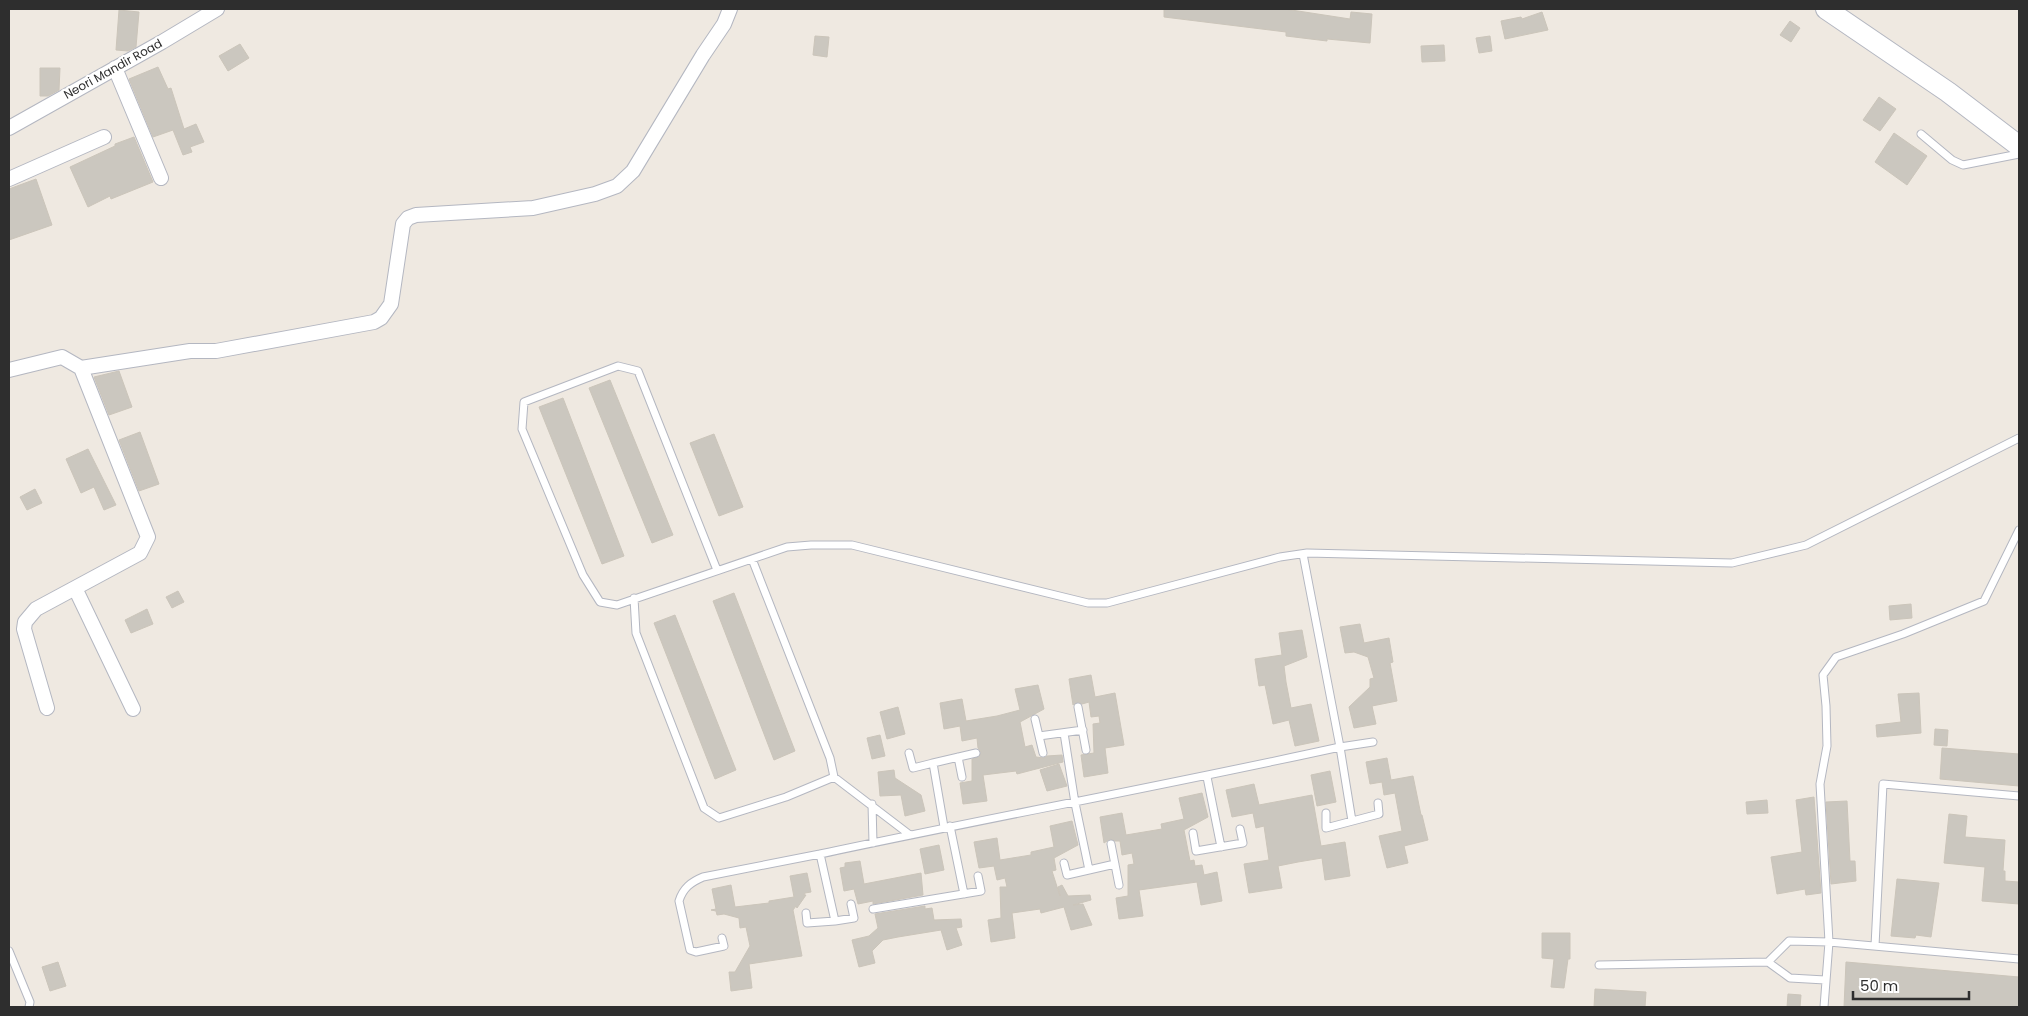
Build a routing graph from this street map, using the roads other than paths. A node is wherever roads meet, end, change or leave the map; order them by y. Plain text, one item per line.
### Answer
1 (217, 9) edge
2 (730, 9) edge
3 (1826, 9) edge
4 (115, 68) junction
5 (9, 128) edge
6 (1921, 134) dead end
7 (104, 137) dead end
8 (2019, 146) edge
9 (2019, 154) edge
10 (161, 178) dead end
11 (9, 179) edge
12 (81, 368) junction
13 (9, 370) edge
14 (2019, 438) edge
15 (2019, 530) edge
16 (1303, 554) junction
17 (752, 559) junction
18 (718, 570) junction
19 (75, 588) junction
20 (634, 598) junction
21 (1078, 707) dead end
22 (47, 708) dead end
23 (133, 708) dead end
24 (1035, 719) dead end
25 (1083, 730) junction
26 (1064, 733) junction
27 (1039, 736) junction
28 (1373, 742) dead end
29 (1340, 747) junction
30 (1086, 750) dead end
31 (909, 753) dead end
32 (976, 753) dead end
33 (1043, 754) dead end
34 (958, 757) junction
35 (933, 763) junction
36 (834, 777) junction
37 (962, 777) dead end
38 (1207, 777) junction
39 (2019, 796) edge
40 (1075, 803) junction
41 (1378, 803) dead end
42 (872, 804) junction
43 (1326, 813) dead end
44 (1352, 821) junction
45 (947, 827) junction
46 (1240, 829) dead end
47 (1194, 833) dead end
48 (910, 835) junction
49 (873, 843) junction
50 (1111, 844) dead end
51 (1221, 847) junction
52 (820, 854) junction
53 (1064, 863) dead end
54 (1115, 864) junction
55 (1089, 870) junction
56 (978, 876) dead end
57 (1119, 885) dead end
58 (964, 894) junction
59 (851, 904) dead end
60 (873, 908) dead end
61 (806, 914) dead end
62 (835, 921) junction
63 (722, 938) dead end
64 (1829, 942) junction
65 (1875, 946) junction
66 (9, 951) edge
67 (2019, 958) edge
68 (1768, 962) junction
69 (1598, 964) dead end
70 (1825, 980) junction
71 (29, 1007) edge
72 (1824, 1007) edge

1 - 4 street, Neori Mandir Road
2 - 12 street
3 - 8 street
4 - 5 street, Neori Mandir Road
4 - 10 street
6 - 9 lane
7 - 11 street
12 - 13 street
12 - 19 street
14 - 16 lane
15 - 64 lane
16 - 17 lane
16 - 29 lane
17 - 18 lane
17 - 36 lane
18 - 20 lane
18 - 20 lane
19 - 22 street
19 - 23 street
20 - 36 lane
21 - 25 lane
24 - 27 lane
25 - 26 lane
25 - 30 lane
26 - 27 lane
26 - 40 lane
27 - 33 lane
28 - 29 lane
29 - 38 lane
29 - 44 lane
31 - 35 lane
32 - 34 lane
34 - 35 lane
34 - 37 lane
35 - 45 lane
36 - 42 lane
38 - 40 lane
38 - 51 lane
39 - 65 lane
40 - 45 lane
40 - 55 lane
41 - 44 lane
42 - 48 lane
42 - 49 lane
43 - 44 lane
45 - 48 lane
45 - 58 lane
46 - 51 lane
47 - 51 lane
48 - 49 lane
49 - 52 lane
50 - 54 lane
52 - 62 lane
52 - 63 lane
53 - 55 lane
54 - 55 lane
54 - 57 lane
56 - 58 lane
58 - 60 lane
59 - 62 lane
61 - 62 lane
64 - 65 lane
64 - 68 lane
64 - 70 lane
65 - 67 lane
66 - 71 lane
68 - 69 lane
68 - 70 lane
70 - 72 lane

